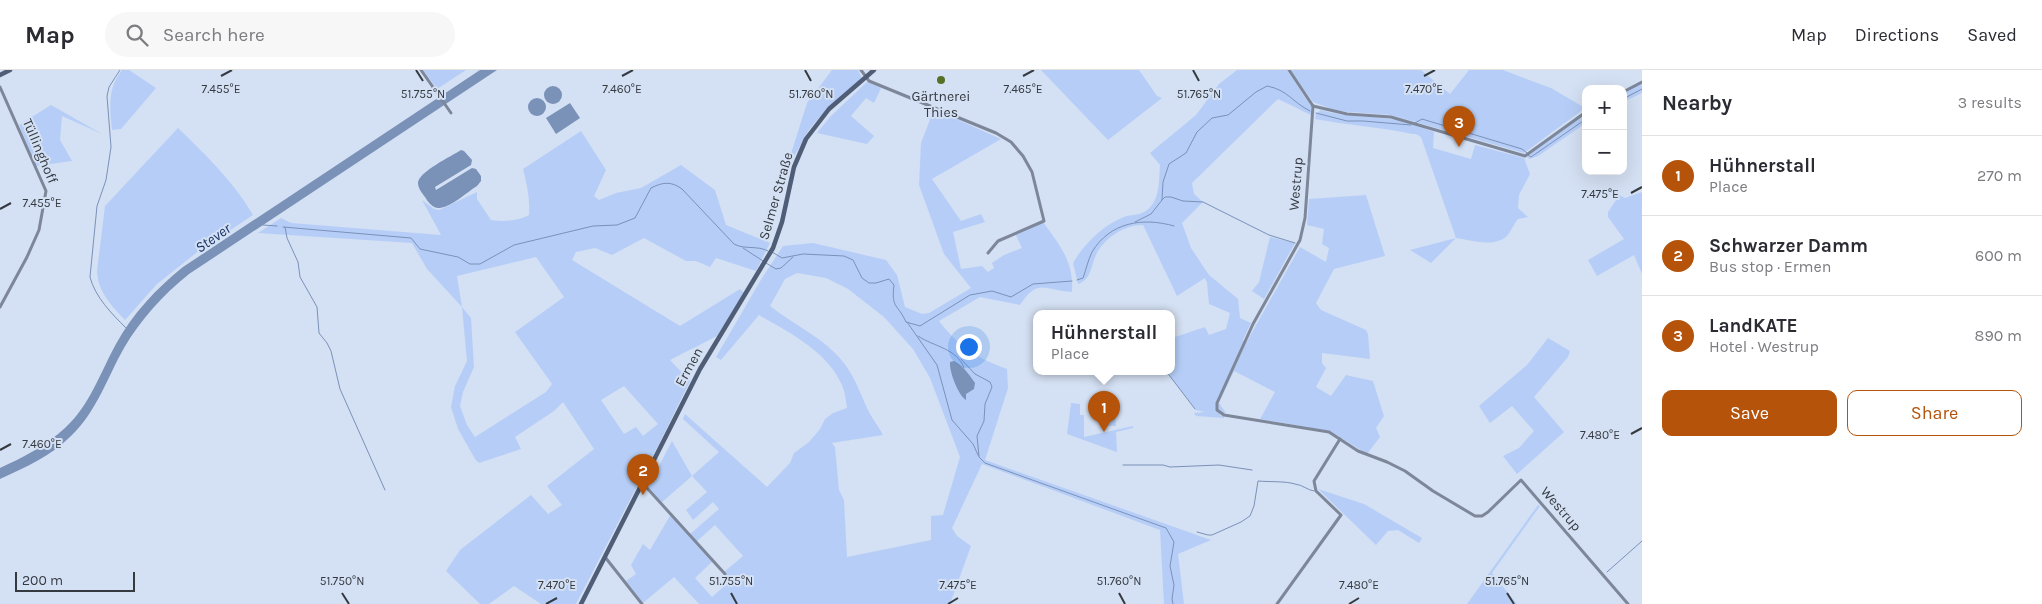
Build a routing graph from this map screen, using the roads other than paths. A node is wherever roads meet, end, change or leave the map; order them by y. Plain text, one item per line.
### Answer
1 (10, 70) edge
2 (421, 70) edge
3 (861, 70) edge
4 (874, 70) edge
5 (1289, 70) edge
6 (0, 75) edge
7 (866, 78) junction
8 (1642, 82) edge
9 (0, 87) edge
10 (1627, 90) edge
11 (1313, 106) junction
12 (450, 112) dead end
13 (1582, 115) edge
14 (988, 253) dead end
15 (765, 263) joint
16 (0, 307) edge
17 (1340, 439) junction
18 (641, 485) junction
19 (604, 557) junction
20 (725, 574) dead end
21 (581, 604) edge
22 (642, 604) edge
23 (1277, 604) edge
24 (1628, 604) edge

1 - 6 main road
2 - 12 street
3 - 7 street
4 - 7 main road, Selmer Straße
5 - 11 street
7 - 14 street
7 - 15 main road, Selmer Straße
8 - 10 street
9 - 16 street, Tüllinghoff
11 - 13 street
11 - 17 street, Westrup
15 - 18 main road, Ermen
17 - 23 street
17 - 24 street, Westrup
18 - 19 main road, Ermen
18 - 20 street
19 - 21 main road, Ermen
19 - 22 street

